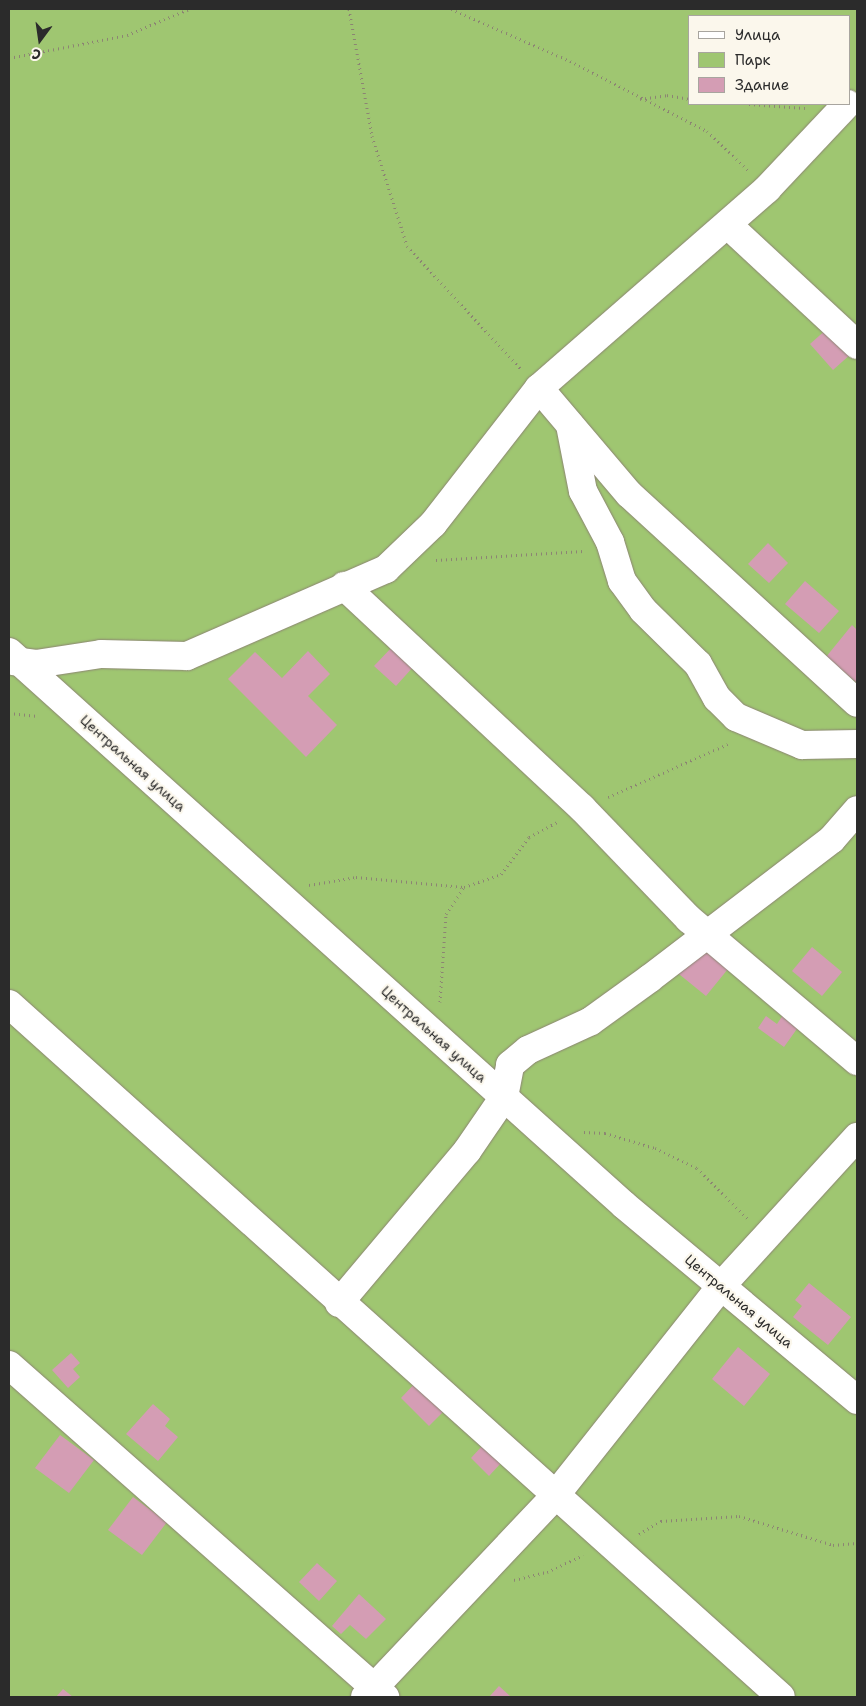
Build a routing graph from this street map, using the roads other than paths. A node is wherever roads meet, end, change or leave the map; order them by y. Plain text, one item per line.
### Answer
1 (846, 105) edge
2 (728, 225) junction
3 (857, 345) edge
4 (539, 388) junction
5 (570, 425) junction
6 (344, 586) junction
7 (11, 653) edge
8 (857, 704) edge
9 (857, 744) edge
10 (857, 810) edge
11 (705, 932) junction
12 (9, 1004) edge
13 (857, 1061) edge
14 (504, 1097) junction
15 (857, 1137) edge
16 (721, 1286) junction
17 (339, 1303) junction
18 (9, 1365) edge
19 (857, 1400) edge
20 (554, 1497) junction
21 (375, 1694) edge
22 (781, 1697) edge

1 - 2 street
2 - 3 street
2 - 4 street
4 - 5 street
4 - 6 street
5 - 8 street
5 - 9 street
6 - 7 street
6 - 11 street
7 - 14 street, Центральная улица
10 - 11 street
11 - 13 street
11 - 14 street
12 - 17 street
14 - 16 street, Центральная улица
14 - 17 street
15 - 16 street
16 - 19 street, Центральная улица
16 - 20 street
17 - 20 street
18 - 21 street
20 - 21 street
20 - 22 street

